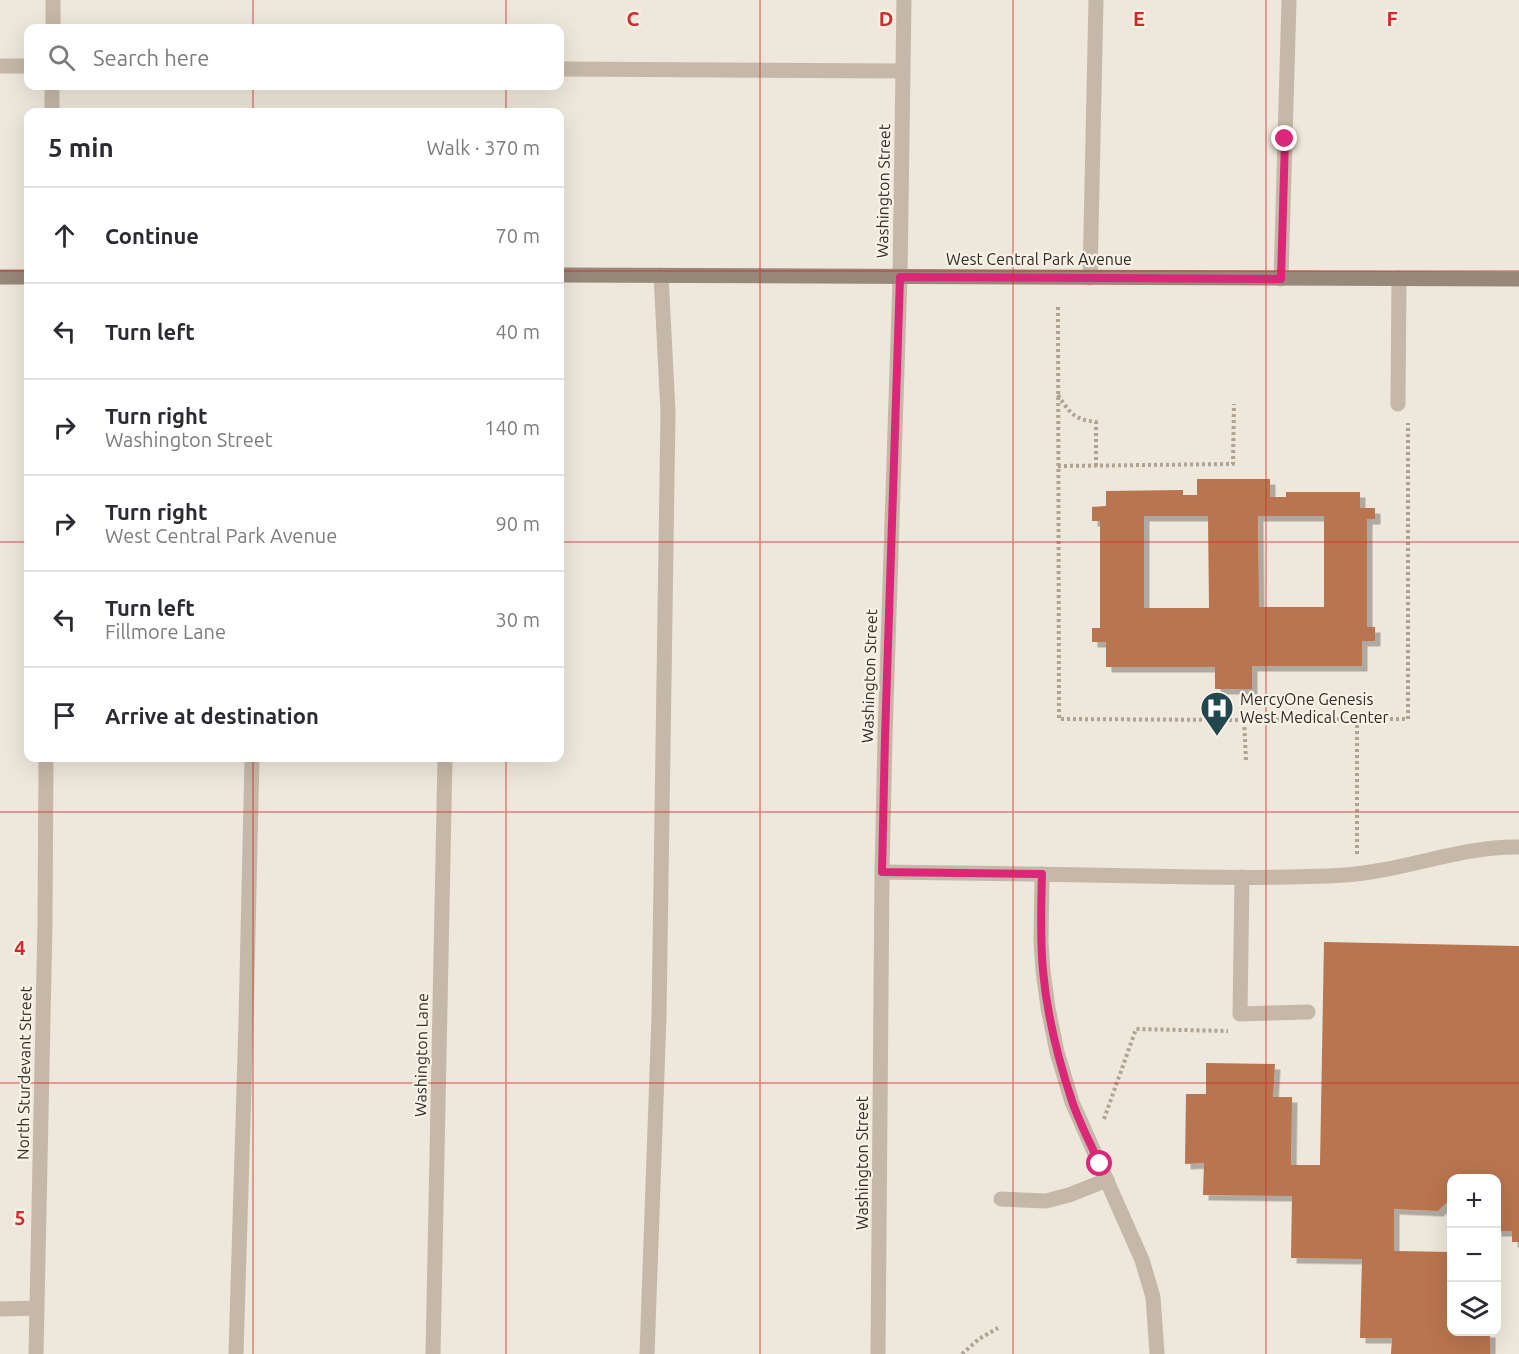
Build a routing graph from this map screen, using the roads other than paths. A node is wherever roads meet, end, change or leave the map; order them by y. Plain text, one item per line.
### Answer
1 (53, 0) edge
2 (904, 0) edge
3 (1096, 0) edge
4 (1289, 0) edge
5 (53, 24) edge
6 (0, 66) edge
7 (24, 66) edge
8 (564, 69) edge
9 (903, 71) junction
10 (52, 90) edge
11 (52, 108) edge
12 (564, 275) edge
13 (661, 275) junction
14 (0, 277) edge
15 (24, 277) edge
16 (900, 277) junction
17 (1090, 278) junction
18 (1399, 278) junction
19 (1281, 279) junction
20 (1519, 279) edge
21 (1403, 410) road end
22 (46, 762) edge
23 (252, 762) edge
24 (445, 762) edge
25 (1519, 847) edge
26 (882, 872) junction
27 (1042, 874) junction
28 (1242, 877) junction
29 (1308, 1012) dead end
30 (1107, 1180) junction
31 (1001, 1199) dead end
32 (37, 1308) junction
33 (0, 1309) edge
34 (36, 1354) edge
35 (236, 1354) edge
36 (433, 1354) edge
37 (648, 1354) edge
38 (878, 1354) edge
39 (1157, 1354) edge

1 - 5 street
2 - 9 street, Washington Street
3 - 17 street
4 - 19 street
6 - 7 street
8 - 9 street
9 - 16 street, Washington Street
10 - 11 street
12 - 13 main road, West Central Park Avenue
13 - 16 main road, West Central Park Avenue
13 - 37 street
14 - 15 main road
16 - 17 main road, West Central Park Avenue
16 - 26 street, Washington Street
17 - 19 main road, West Central Park Avenue
18 - 19 main road, West Central Park Avenue
18 - 20 main road, West Central Park Avenue
18 - 21 street
22 - 32 street, North Sturdevant Street
23 - 35 street
24 - 36 street, Washington Lane
25 - 28 street
26 - 27 street
26 - 38 street, Washington Street
27 - 28 street
27 - 30 street
28 - 29 street
30 - 31 street
30 - 39 street
32 - 33 street
32 - 34 street, North Sturdevant Street

